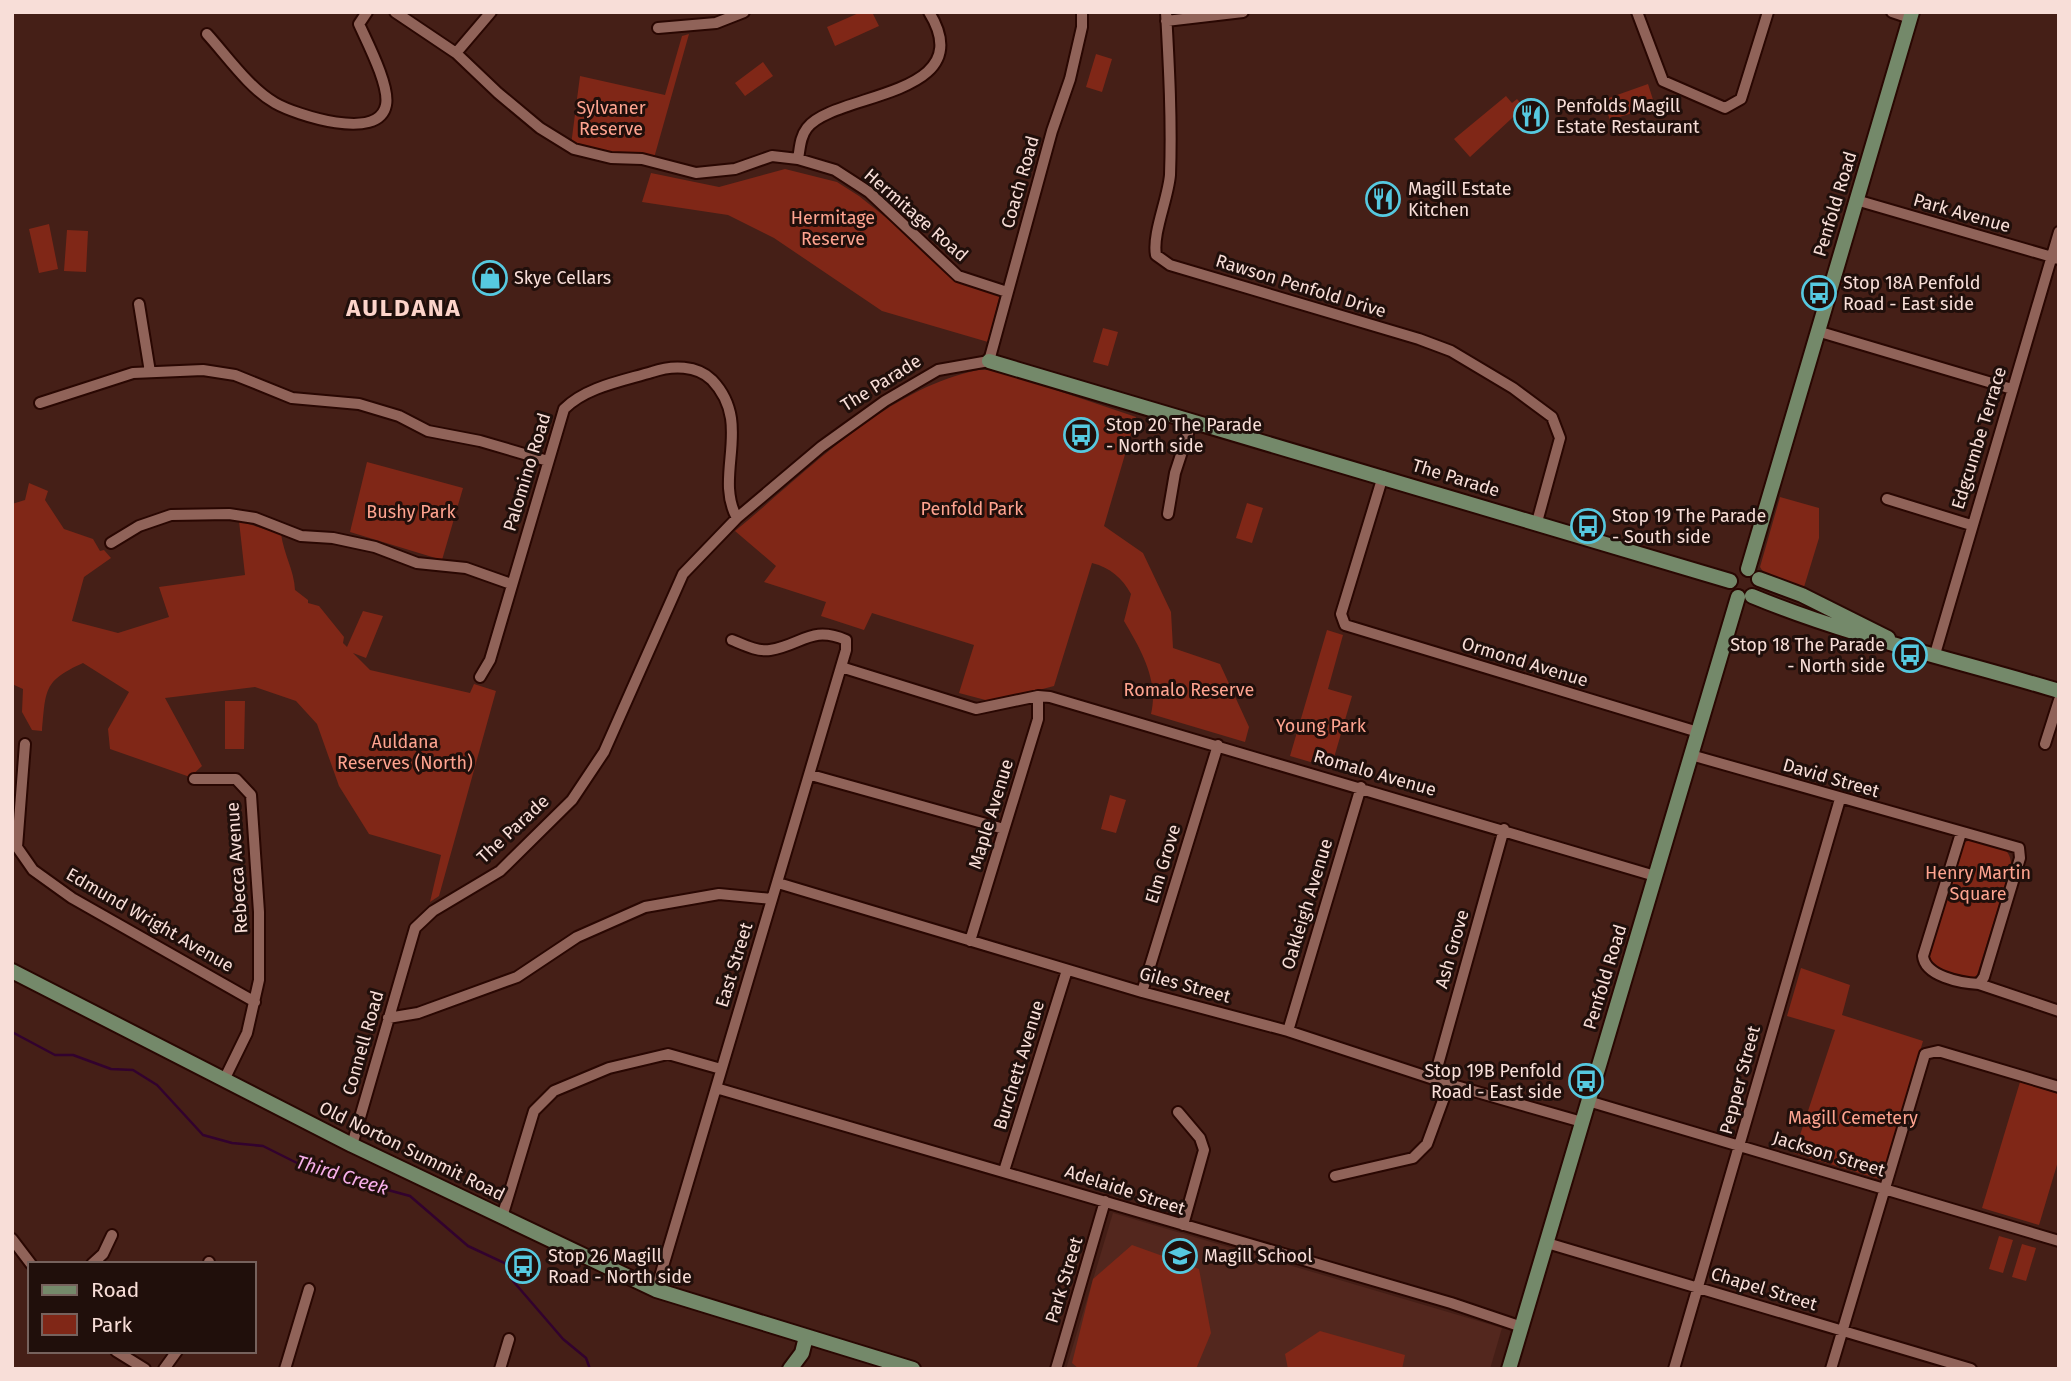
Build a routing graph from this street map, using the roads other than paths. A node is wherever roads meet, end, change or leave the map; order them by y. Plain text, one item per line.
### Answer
1 (367, 12) edge
2 (395, 12) edge
3 (491, 12) edge
4 (744, 12) edge
5 (929, 12) edge
6 (1082, 12) edge
7 (1243, 12) edge
8 (1637, 12) edge
9 (1768, 12) edge
10 (1892, 12) edge
11 (1911, 15) edge
12 (1166, 17) edge
13 (658, 28) dead end
14 (207, 34) dead end
15 (456, 52) junction
16 (799, 159) junction
17 (1856, 200) junction
18 (2059, 232) edge
19 (2055, 258) edge
20 (1007, 292) junction
21 (139, 304) dead end
22 (1818, 331) junction
23 (989, 362) junction
24 (150, 372) junction
25 (2012, 389) junction
26 (40, 403) dead end
27 (1192, 421) junction
28 (548, 461) junction
29 (1382, 475) junction
30 (1886, 499) dead end
31 (1168, 514) dead end
32 (737, 518) junction
33 (1537, 522) junction
34 (1971, 525) junction
35 (111, 543) dead end
36 (1748, 569) junction
37 (1759, 579) junction
38 (1730, 581) junction
39 (511, 584) junction
40 (1745, 597) junction
41 (732, 640) dead end
42 (1895, 643) junction
43 (1935, 654) junction
44 (841, 667) junction
45 (480, 677) dead end
46 (2059, 691) edge
47 (1038, 696) junction
48 (2059, 700) edge
49 (1698, 732) junction
50 (25, 744) dead end
51 (2045, 744) dead end
52 (1218, 745) junction
53 (1691, 755) junction
54 (811, 775) junction
55 (194, 779) dead end
56 (1361, 787) junction
57 (1840, 799) junction
58 (1004, 829) junction
59 (1504, 829) junction
60 (1961, 833) junction
61 (1655, 876) junction
62 (778, 883) junction
63 (772, 899) junction
64 (970, 941) junction
65 (408, 951) joint
66 (1067, 970) junction
67 (12, 971) edge
68 (1979, 984) junction
69 (1142, 992) junction
70 (255, 1002) junction
71 (2059, 1011) edge
72 (388, 1018) junction
73 (1288, 1031) junction
74 (721, 1069) junction
75 (1434, 1079) junction
76 (224, 1080) junction
77 (1449, 1084) junction
78 (2059, 1087) edge
79 (716, 1088) junction
80 (1588, 1101) junction
81 (1178, 1112) dead end
82 (1582, 1122) junction
83 (352, 1145) junction
84 (1741, 1146) junction
85 (1004, 1171) junction
86 (1335, 1175) dead end
87 (1884, 1189) junction
88 (1105, 1201) junction
89 (502, 1217) junction
90 (1183, 1225) junction
91 (112, 1235) dead end
92 (12, 1239) edge
93 (2059, 1241) edge
94 (1547, 1242) junction
95 (29, 1262) edge
96 (94, 1262) edge
97 (1699, 1287) junction
98 (309, 1289) dead end
99 (656, 1290) junction
100 (1522, 1327) junction
101 (1842, 1331) junction
102 (806, 1337) junction
103 (509, 1339) dead end
104 (119, 1353) edge
105 (176, 1353) edge
106 (892, 1366) edge
107 (145, 1369) edge
108 (164, 1369) edge
109 (285, 1369) edge
110 (500, 1369) edge
111 (790, 1369) edge
112 (913, 1369) edge
113 (1056, 1369) edge
114 (1509, 1369) edge
115 (1674, 1369) edge
116 (1831, 1369) edge
117 (1972, 1369) edge

1 - 14 street
2 - 15 street, Hermitage Road
3 - 15 street
4 - 13 street
5 - 16 street
6 - 20 street, Coach Road
7 - 12 street
8 - 9 street
10 - 11 street
11 - 17 main road, Penfold Road
12 - 33 street, Rawson Penfold Drive
15 - 16 street, Hermitage Road
16 - 20 street, Hermitage Road
17 - 19 street, Park Avenue
17 - 22 main road, Penfold Road
18 - 19 street, Edgcumbe Terrace
19 - 25 street, Edgcumbe Terrace
20 - 23 street, Coach Road
21 - 24 street
22 - 25 street
22 - 36 main road, Penfold Road
23 - 27 main road, The Parade
23 - 32 street, The Parade
24 - 26 street
24 - 28 street
25 - 34 street, Edgcumbe Terrace
27 - 29 main road, The Parade
27 - 31 street
28 - 32 street, Palomino Road
28 - 39 street, Palomino Road
29 - 33 main road, The Parade
29 - 49 street, Ormond Avenue
30 - 34 street
32 - 65 street, The Parade
33 - 38 main road, The Parade
34 - 43 street, Edgcumbe Terrace
35 - 39 street
36 - 37 main road
36 - 38 main road
37 - 40 main road
37 - 42 main road
38 - 40 main road
39 - 45 street, Palomino Road
40 - 42 main road
40 - 49 main road, Penfold Road
41 - 44 street, East Street
42 - 43 main road
43 - 46 main road
44 - 47 street, Romalo Avenue
44 - 54 street, East Street
47 - 52 street, Romalo Avenue
47 - 58 street, Maple Avenue
48 - 51 street
49 - 53 main road, Penfold Road
50 - 70 street, Edmund Wright Avenue
52 - 56 street, Romalo Avenue
52 - 69 street, Elm Grove
53 - 57 street, David Street
53 - 61 main road, Penfold Road
54 - 58 street
54 - 62 street, East Street
55 - 70 street, Rebecca Avenue
56 - 59 street, Romalo Avenue
56 - 73 street, Oakleigh Avenue
57 - 60 street, David Street
57 - 84 street, Pepper Street
58 - 64 street, Maple Avenue
59 - 61 street, Romalo Avenue
59 - 75 street, Ash Grove
60 - 68 street
60 - 68 street
61 - 80 main road, Penfold Road
62 - 63 street, East Street
62 - 64 street, Giles Street
63 - 72 street
63 - 74 street, East Street
64 - 66 street, Giles Street
65 - 72 street, Connell Road
66 - 69 street, Giles Street
66 - 85 street, Burchett Avenue
67 - 76 main road, Old Norton Summit Road
68 - 71 street
69 - 73 street, Giles Street
70 - 76 street, Rebecca Avenue
72 - 83 street, Connell Road
73 - 75 street, Giles Street
74 - 79 street, East Street
74 - 89 street
75 - 77 street, Giles Street
76 - 83 main road, Old Norton Summit Road
77 - 82 street, Giles Street
77 - 86 street
78 - 87 street
79 - 85 street, Adelaide Street
79 - 99 street, East Street
80 - 82 main road, Penfold Road
80 - 84 street, Jackson Street
81 - 90 street
82 - 94 main road, Penfold Road
83 - 89 main road, Old Norton Summit Road
84 - 87 street, Jackson Street
84 - 97 street, Pepper Street
85 - 88 street, Adelaide Street
87 - 93 street, Jackson Street
87 - 101 street
88 - 90 street, Adelaide Street
88 - 113 street, Park Street
89 - 99 main road, Old Norton Summit Road
90 - 100 street, Adelaide Street
91 - 96 street
92 - 95 street
94 - 97 street, Chapel Street
94 - 100 main road, Penfold Road
97 - 101 street, Chapel Street
97 - 115 street, Pepper Street
98 - 109 street
99 - 102 main road, Old Norton Summit Road
100 - 114 main road, Penfold Road
101 - 116 street
101 - 117 street, Chapel Street
102 - 106 main road, Old Norton Summit Road
102 - 111 main road
103 - 110 street
104 - 107 street
105 - 108 street
106 - 112 main road, Old Norton Summit Road

